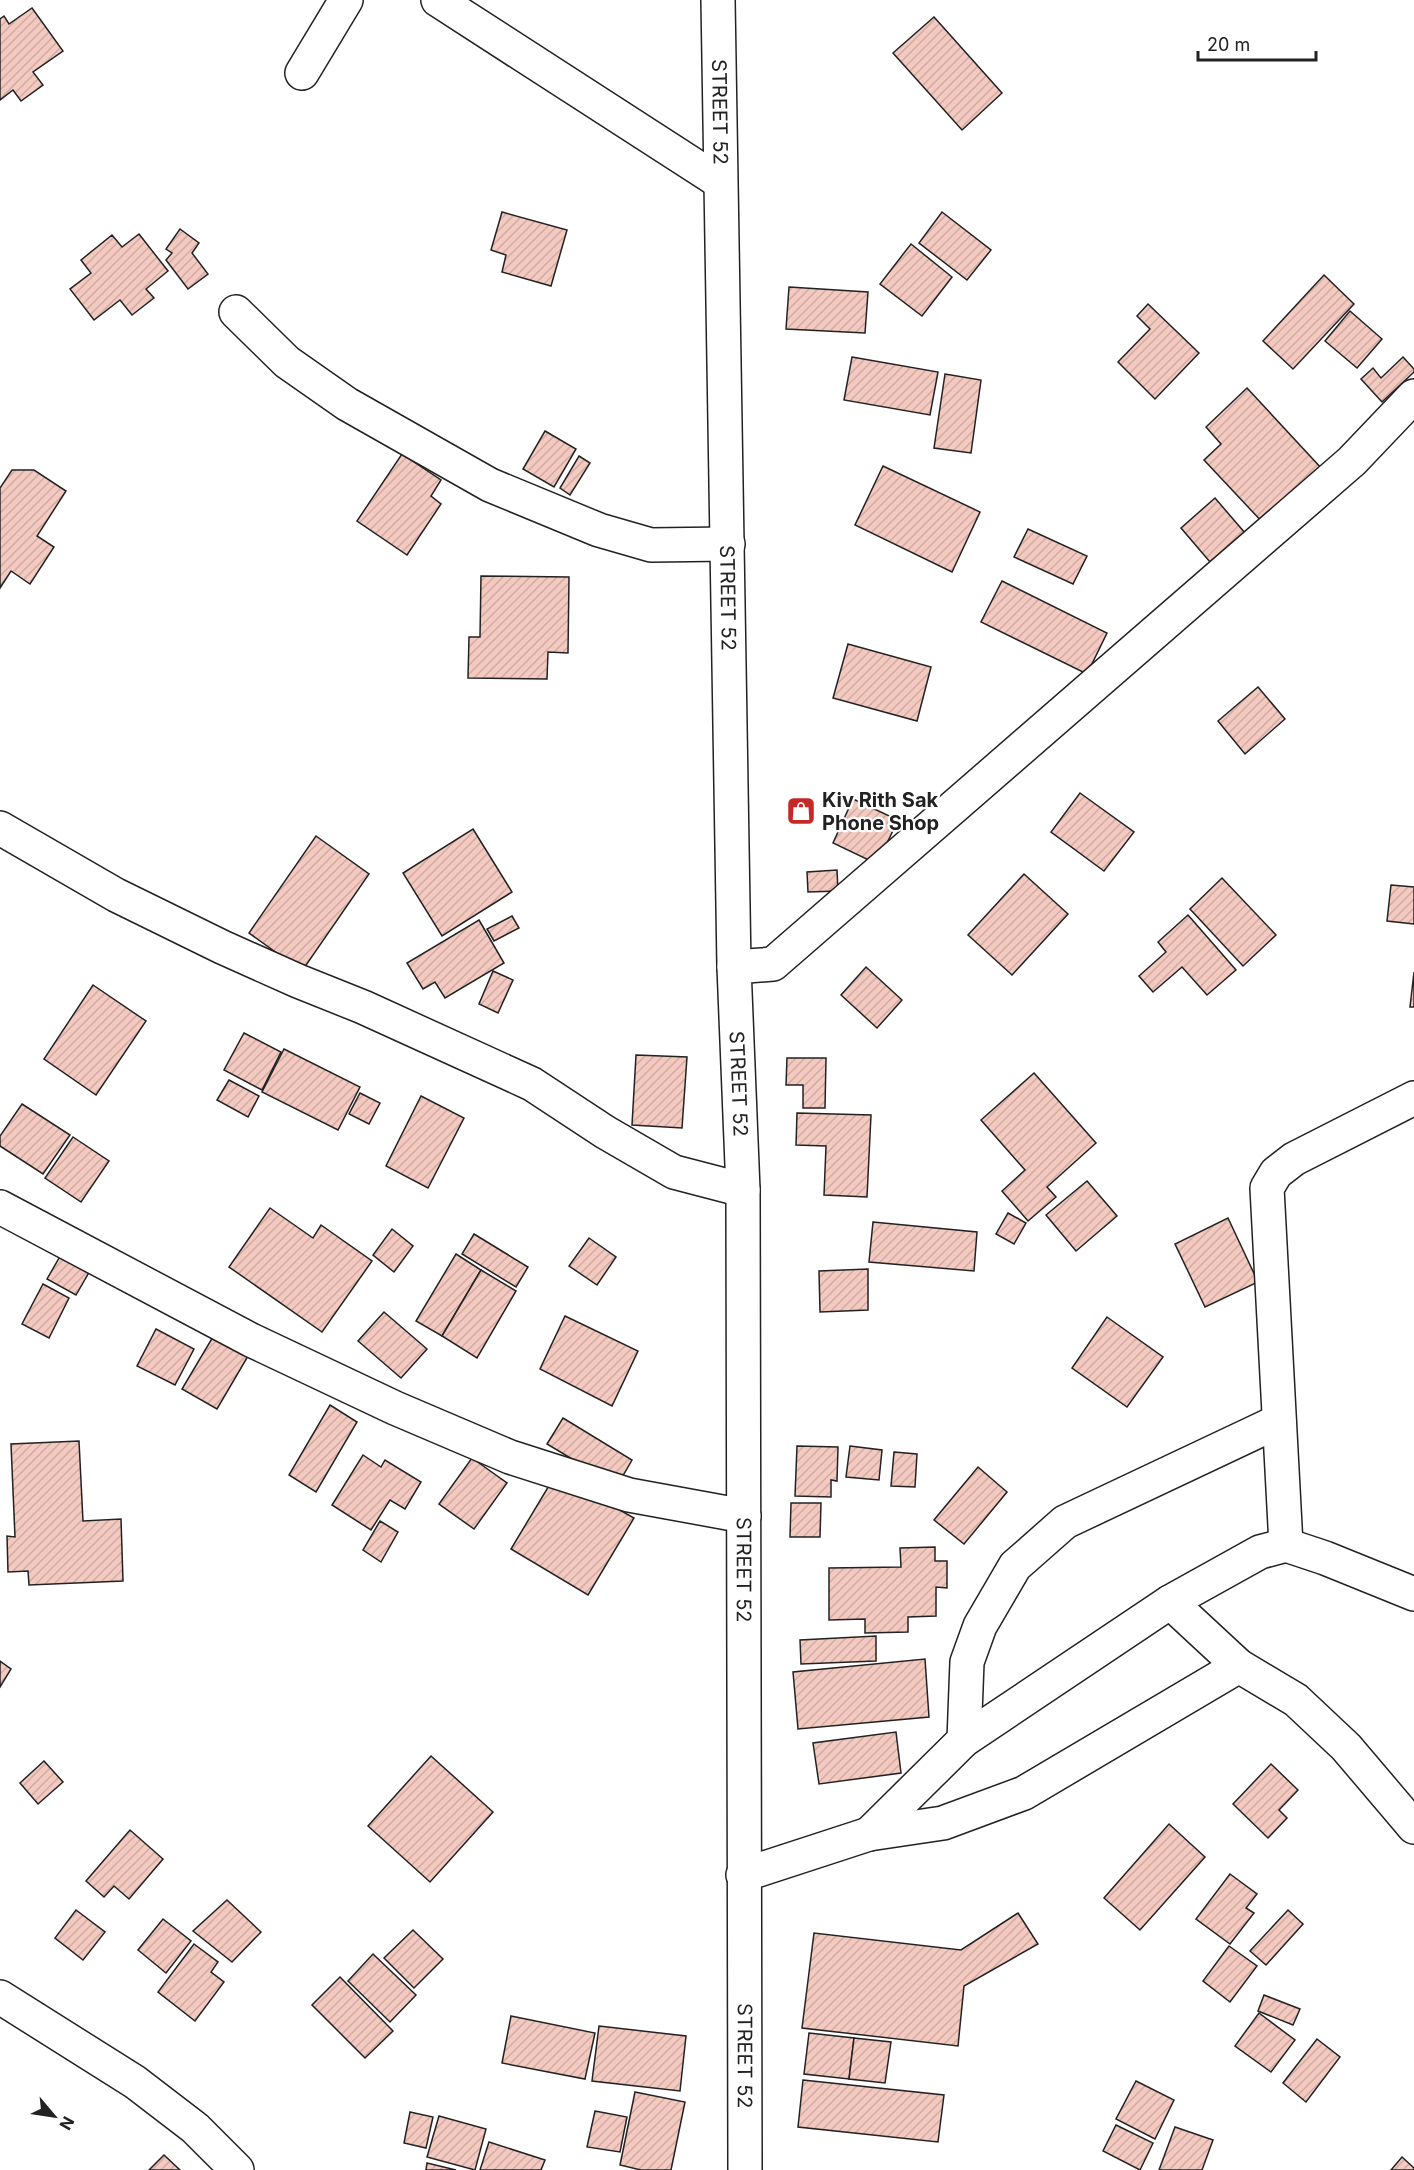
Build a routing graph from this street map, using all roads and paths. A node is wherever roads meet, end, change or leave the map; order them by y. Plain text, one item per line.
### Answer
1 (346, 0) edge
2 (438, 0) edge
3 (718, 0) edge
4 (303, 73) dead end
5 (720, 182) junction
6 (236, 312) dead end
7 (1414, 396) edge
8 (728, 544) junction
9 (0, 828) edge
10 (734, 967) junction
11 (1414, 1098) edge
12 (743, 1190) junction
13 (0, 1207) edge
14 (1279, 1421) junction
15 (744, 1515) junction
16 (1286, 1545) junction
17 (1414, 1594) edge
18 (1170, 1602) junction
19 (1239, 1666) junction
20 (964, 1740) junction
21 (1414, 1827) edge
22 (869, 1834) junction
23 (743, 1875) junction
24 (0, 1997) edge
25 (237, 2170) edge
26 (745, 2170) edge

1 - 4 street
2 - 5 street
3 - 5 street, STREET 52
5 - 8 street, STREET 52
6 - 8 street
7 - 10 street
8 - 10 street, STREET 52
9 - 12 street
10 - 12 street, STREET 52
11 - 14 street
12 - 15 street, STREET 52
13 - 15 street
14 - 16 street
14 - 20 street
15 - 23 street, STREET 52
16 - 17 street
16 - 18 street
18 - 19 street
18 - 20 street
19 - 21 street
19 - 22 street
20 - 22 street
22 - 23 street
23 - 26 street, STREET 52
24 - 25 street

